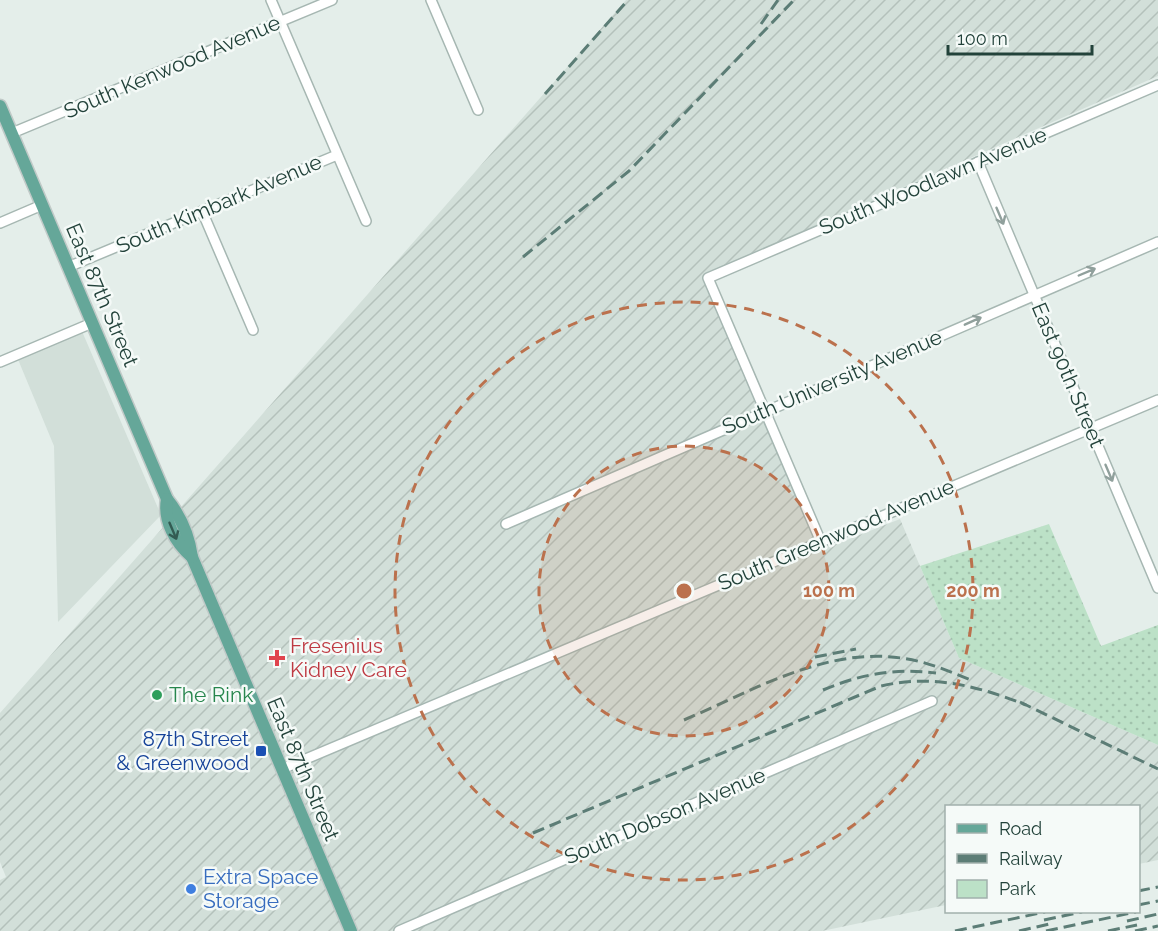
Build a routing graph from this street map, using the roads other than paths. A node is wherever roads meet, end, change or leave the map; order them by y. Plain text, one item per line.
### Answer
1 (271, 0) edge
2 (332, 0) edge
3 (431, 0) edge
4 (280, 22) junction
5 (1158, 85) edge
6 (0, 106) edge
7 (478, 110) dead end
8 (12, 133) junction
9 (337, 154) junction
10 (978, 162) junction
11 (42, 205) junction
12 (202, 211) junction
13 (366, 221) dead end
14 (0, 223) edge
15 (1158, 242) edge
16 (69, 267) junction
17 (1033, 295) junction
18 (92, 323) junction
19 (253, 330) dead end
20 (0, 362) edge
21 (1158, 400) edge
22 (765, 411) junction
23 (1090, 428) junction
24 (506, 525) dead end
25 (821, 542) junction
26 (1158, 559) edge
27 (1148, 563) junction
28 (1158, 588) edge
29 (932, 701) dead end
30 (282, 769) junction
31 (351, 931) edge
32 (399, 931) edge

1 - 4 street
2 - 4 street, South Kenwood Avenue
3 - 7 street
4 - 8 street, South Kenwood Avenue
4 - 9 street
5 - 10 street, South Woodlawn Avenue
6 - 8 main road, East 87th Street
8 - 11 main road, East 87th Street
9 - 12 street, South Kimbark Avenue
9 - 13 street
10 -> 17 street, East 90th Street
10 - 22 street, South Woodlawn Avenue
11 - 14 street
11 - 16 main road, East 87th Street
12 - 16 street, South Kimbark Avenue
12 - 19 street
17 -> 15 street, South University Avenue
16 - 18 main road, East 87th Street
22 -> 17 street, South University Avenue
17 - 23 street, East 90th Street
18 - 20 street
18 - 30 main road, East 87th Street
21 - 23 street, South Greenwood Avenue
22 - 24 street, South University Avenue
22 - 25 street
23 - 25 street, South Greenwood Avenue
23 -> 27 street, East 90th Street
25 - 30 street, South Greenwood Avenue
26 - 27 street
27 - 28 street, East 90th Street
29 - 32 street, South Dobson Avenue
30 - 31 main road, East 87th Street

